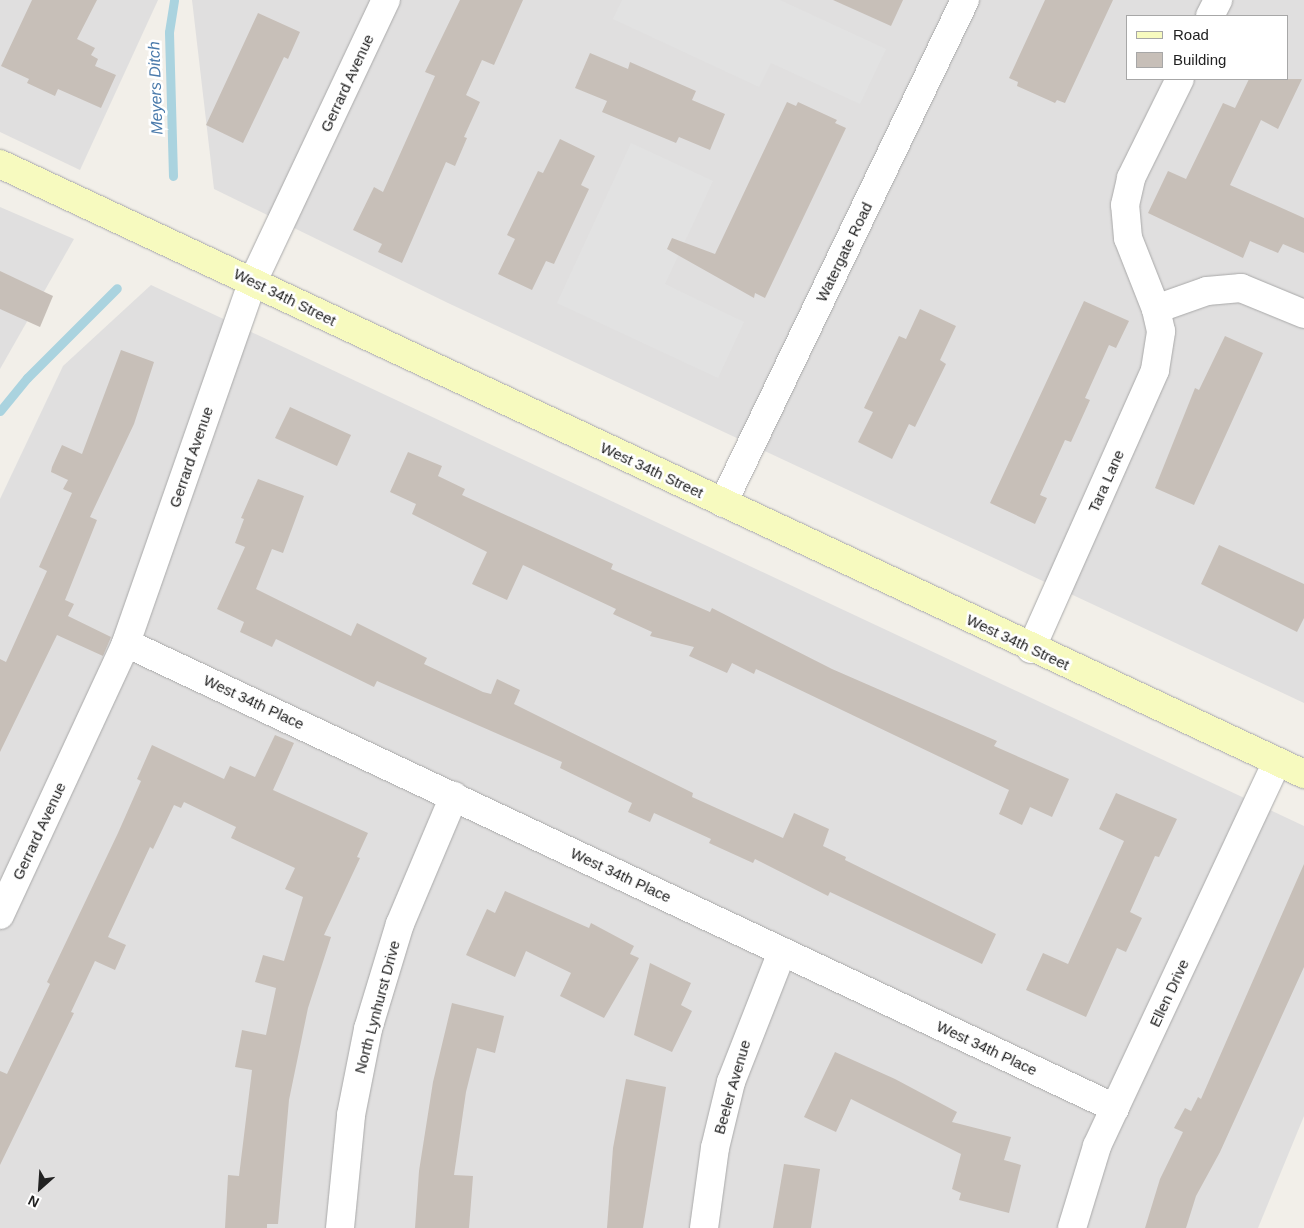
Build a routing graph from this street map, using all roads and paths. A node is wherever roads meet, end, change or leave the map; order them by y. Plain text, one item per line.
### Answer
1 (386, 0) edge
2 (965, 0) edge
3 (1218, 0) edge
4 (1210, 15) edge
5 (1180, 80) edge
6 (0, 164) edge
7 (253, 281) junction
8 (1156, 309) junction
9 (1304, 314) edge
10 (724, 503) junction
11 (126, 643) junction
12 (1031, 649) junction
13 (1277, 762) junction
14 (1304, 774) edge
15 (454, 796) junction
16 (0, 915) edge
17 (782, 952) junction
18 (1115, 1108) junction
19 (340, 1228) edge
20 (704, 1228) edge
21 (1072, 1228) edge

1 - 7 street, Gerrard Avenue
2 - 10 street, Watergate Road
3 - 4 street
5 - 8 street, Tara Lane
6 - 7 street, West 34th Street
7 - 10 street, West 34th Street
7 - 11 street, Gerrard Avenue
8 - 9 street
8 - 12 street, Tara Lane
10 - 12 street, West 34th Street
11 - 15 street, West 34th Place
11 - 16 street, Gerrard Avenue
12 - 13 street, West 34th Street
13 - 14 street, West 34th Street
13 - 18 street, Ellen Drive
15 - 17 street, West 34th Place
15 - 19 street, North Lynhurst Drive
17 - 18 street, West 34th Place
17 - 20 street, Beeler Avenue
18 - 21 street, Ellen Drive

